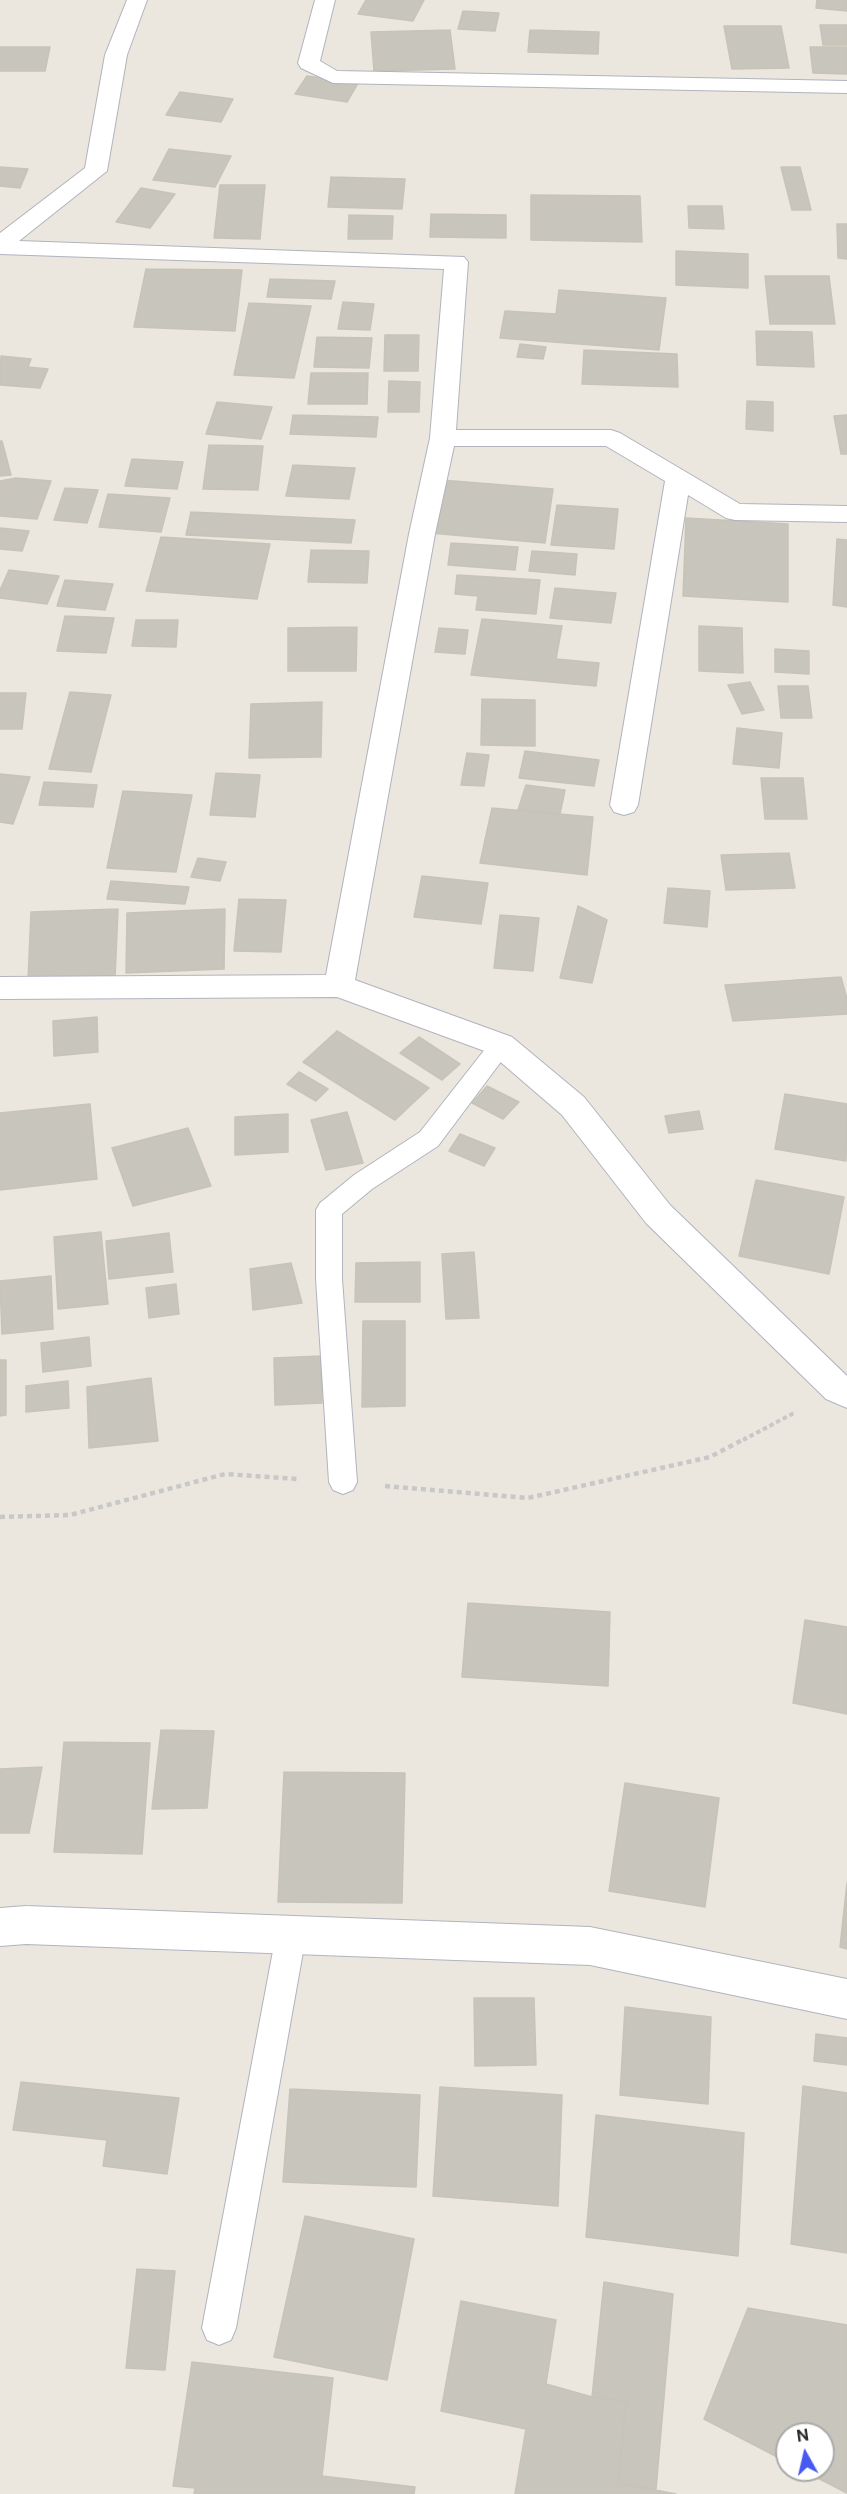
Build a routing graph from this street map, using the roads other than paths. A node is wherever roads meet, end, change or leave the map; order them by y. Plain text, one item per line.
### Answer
1 (137, 0) edge
2 (325, 0) edge
3 (847, 87) edge
4 (0, 245) edge
5 (443, 438) junction
6 (678, 477) junction
7 (847, 514) edge
8 (624, 805) dead end
9 (339, 986) junction
10 (0, 988) edge
11 (501, 1046) junction
12 (842, 1391) edge
13 (343, 1482) road end
14 (0, 1927) edge
15 (291, 1935) junction
16 (847, 1999) edge
17 (219, 2328) dead end

1 - 4 street
2 - 3 street
4 - 5 street
5 - 6 street
5 - 9 street
6 - 7 street
6 - 8 street
9 - 10 street
9 - 11 street
11 - 12 street
11 - 13 lane
14 - 15 street
15 - 16 street
15 - 17 lane

